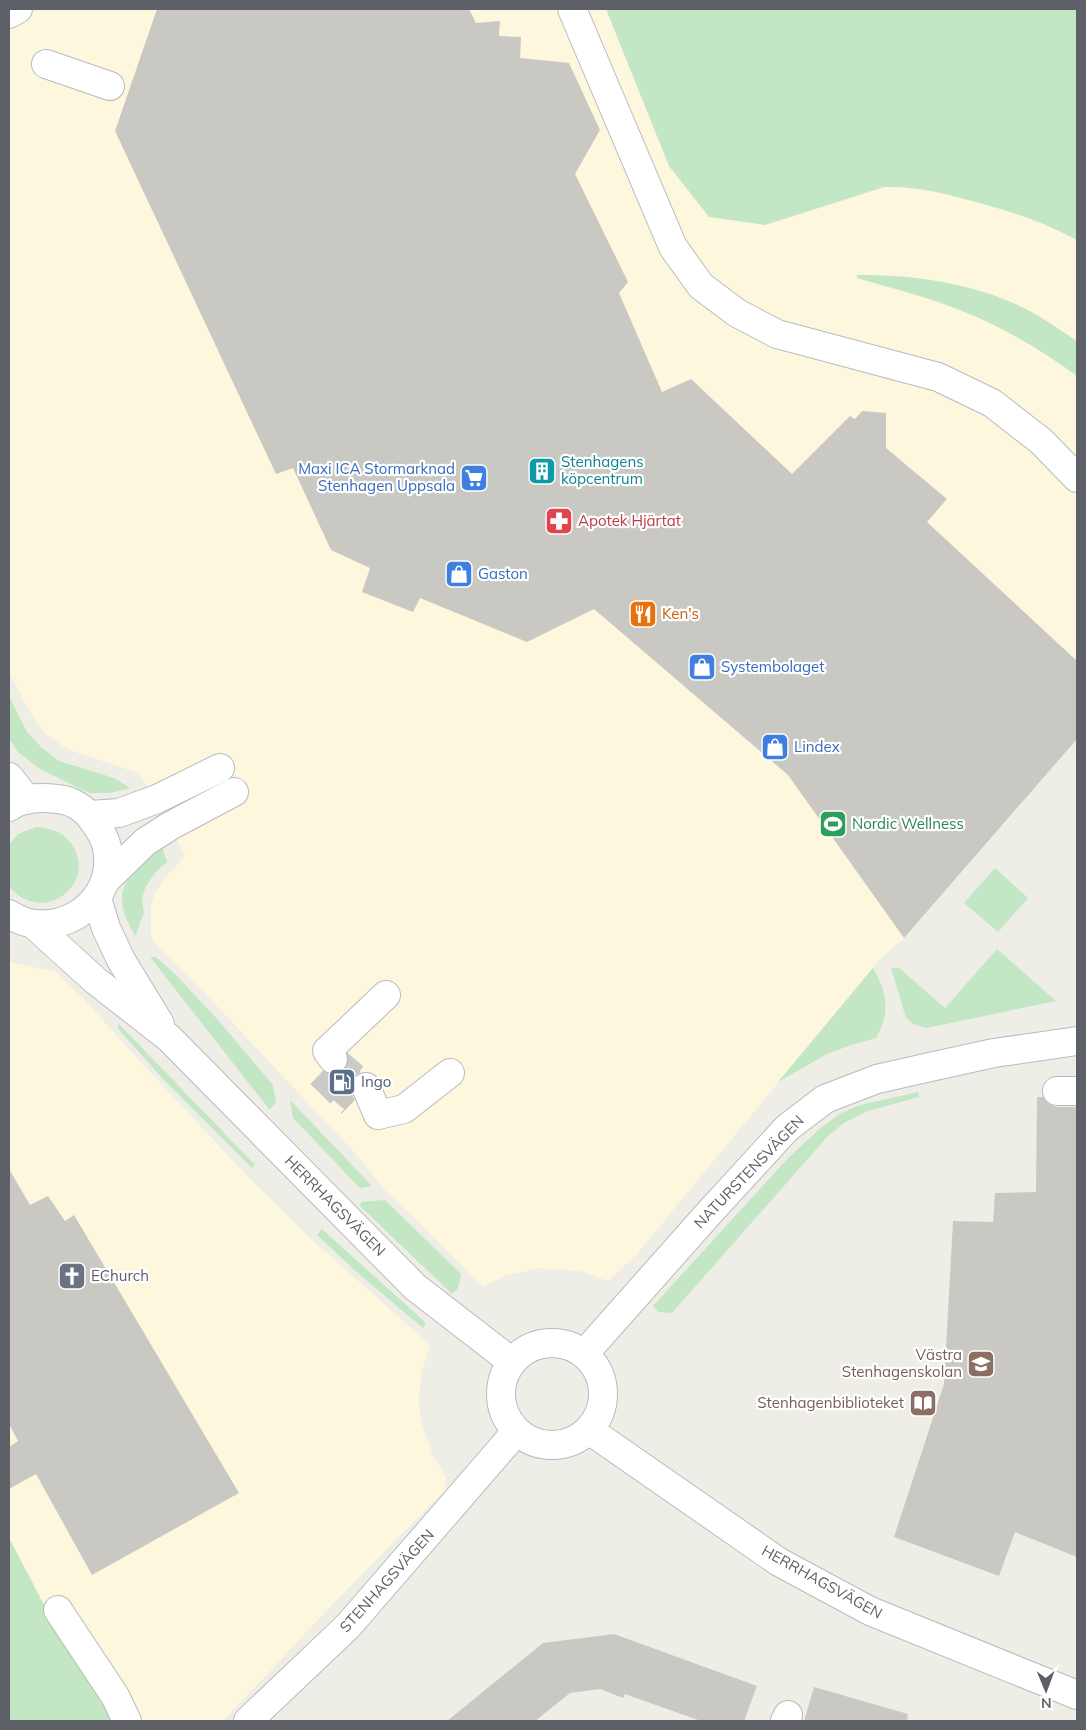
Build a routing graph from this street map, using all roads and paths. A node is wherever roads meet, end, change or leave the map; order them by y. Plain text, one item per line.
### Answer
1 (18, 9) edge
2 (572, 9) edge
3 (9, 14) edge
4 (46, 64) dead end
5 (110, 86) dead end
6 (1077, 478) edge
7 (220, 768) dead end
8 (9, 778) edge
9 (234, 792) dead end
10 (18, 804) edge
11 (90, 815) junction
12 (101, 889) junction
13 (16, 919) edge
14 (386, 995) dead end
15 (169, 1038) junction
16 (1077, 1040) edge
17 (327, 1061) dead end
18 (450, 1073) dead end
19 (358, 1095) tunnel mouth
20 (584, 1354) junction
21 (512, 1362) junction
22 (589, 1430) junction
23 (516, 1432) junction
24 (58, 1610) dead end
25 (1077, 1695) edge
26 (127, 1721) edge
27 (248, 1721) edge

1 - 3 street
2 - 6 street
4 - 5 street
7 - 11 street
8 - 10 street
9 - 12 street
10 - 11 street
11 - 12 street
12 - 13 street
12 - 15 street, HERRHAGSVÄGEN
13 - 15 street, HERRHAGSVÄGEN
14 - 17 street
15 - 21 street, HERRHAGSVÄGEN
16 - 20 street, NATURSTENSVÄGEN
18 - 19 street
20 - 21 street
20 - 22 street
21 - 23 street
22 - 23 street
22 - 25 street, HERRHAGSVÄGEN
23 - 27 street, STENHAGSVÄGEN
24 - 26 street

